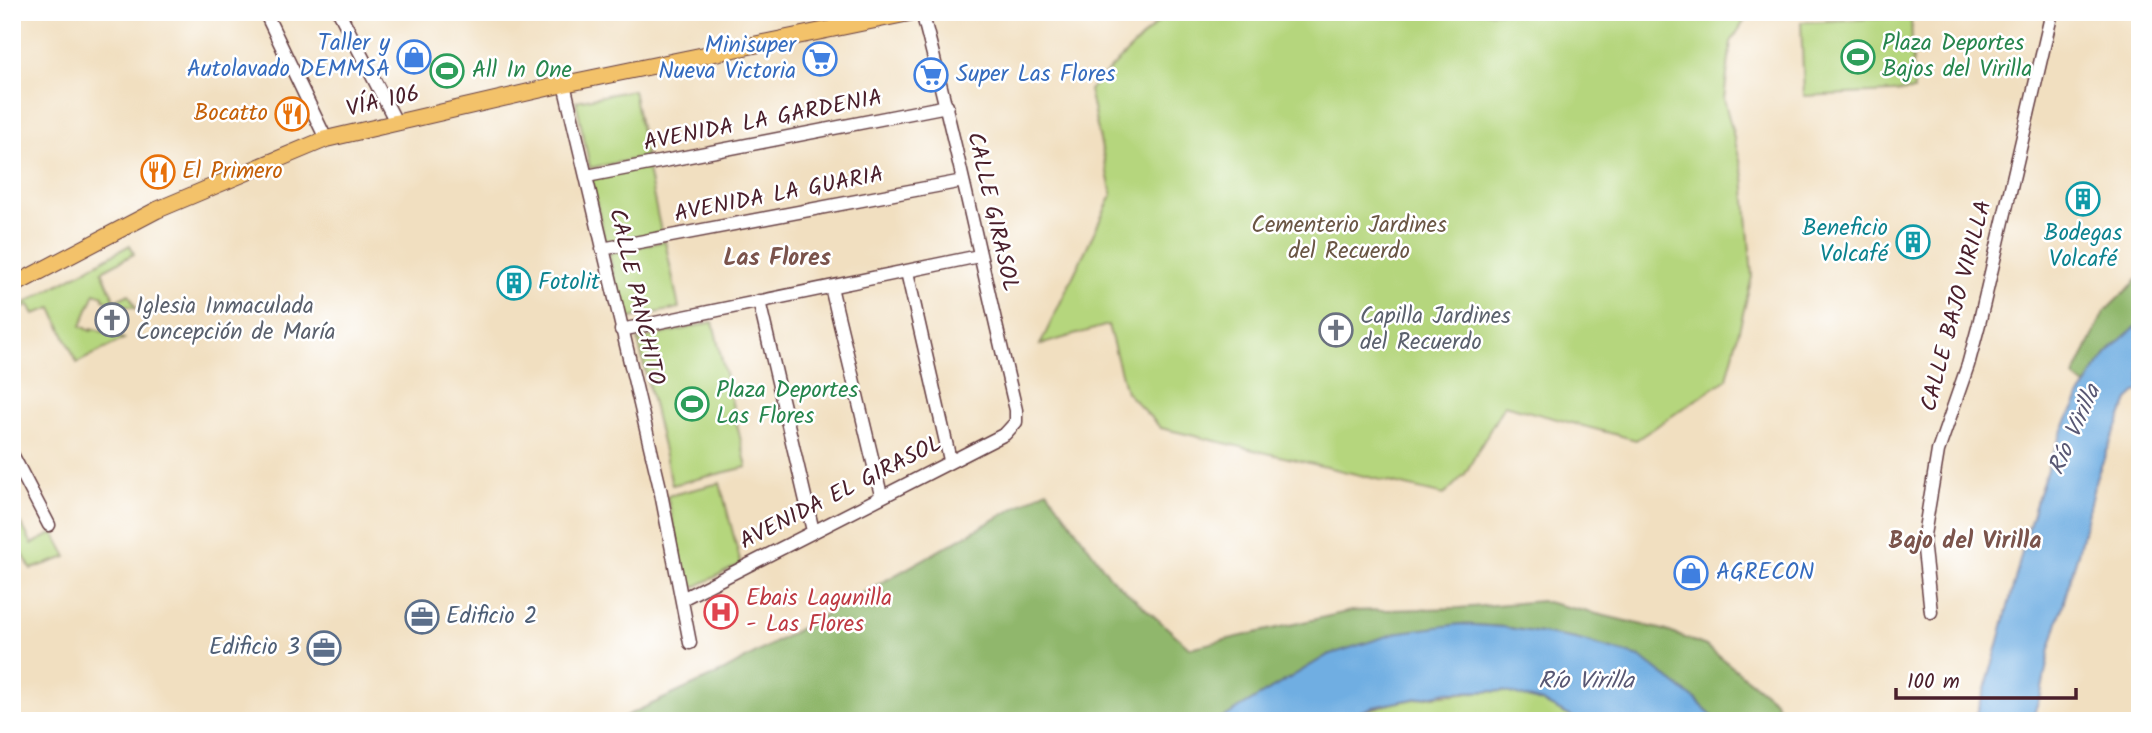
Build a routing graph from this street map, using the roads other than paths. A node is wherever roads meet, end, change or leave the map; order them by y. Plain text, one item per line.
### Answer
1 (265, 12) edge
2 (340, 12) edge
3 (914, 12) edge
4 (922, 12) edge
5 (2052, 12) edge
6 (564, 84) junction
7 (947, 106) junction
8 (396, 122) junction
9 (326, 139) junction
10 (587, 176) junction
11 (963, 181) junction
12 (603, 249) junction
13 (979, 256) junction
14 (906, 272) junction
15 (12, 286) edge
16 (831, 286) junction
17 (759, 301) junction
18 (621, 330) junction
19 (1016, 422) joint
20 (12, 454) edge
21 (950, 460) junction
22 (881, 495) junction
23 (49, 525) dead end
24 (813, 531) junction
25 (682, 599) junction
26 (1931, 612) dead end
27 (690, 643) dead end
28 (2140, 716) edge
29 (2137, 721) edge

1 - 9 street
2 - 8 street
3 - 6 main road, VÍA 106
4 - 7 street, CALLE GIRASOL
5 - 26 street, CALLE BAJO VIRILLA
6 - 8 main road, VÍA 106
6 - 10 street, CALLE PANCHITO
7 - 10 street, AVENIDA LA GARDENIA
7 - 11 street, CALLE GIRASOL
8 - 9 main road, VÍA 106
9 - 15 main road, VÍA 106
10 - 12 street, CALLE PANCHITO
11 - 12 street, AVENIDA LA GUARIA
11 - 13 street, CALLE GIRASOL
12 - 18 street, CALLE PANCHITO
13 - 14 street
13 - 19 street, CALLE GIRASOL
14 - 16 street
14 - 21 street
16 - 17 street
16 - 22 street
17 - 18 street
17 - 24 street
18 - 25 street, CALLE PANCHITO
19 - 21 street, AVENIDA EL GIRASOL
20 - 23 street
21 - 22 street, AVENIDA EL GIRASOL
22 - 24 street, AVENIDA EL GIRASOL
24 - 25 street, AVENIDA EL GIRASOL
25 - 27 street, CALLE PANCHITO
28 - 29 street

